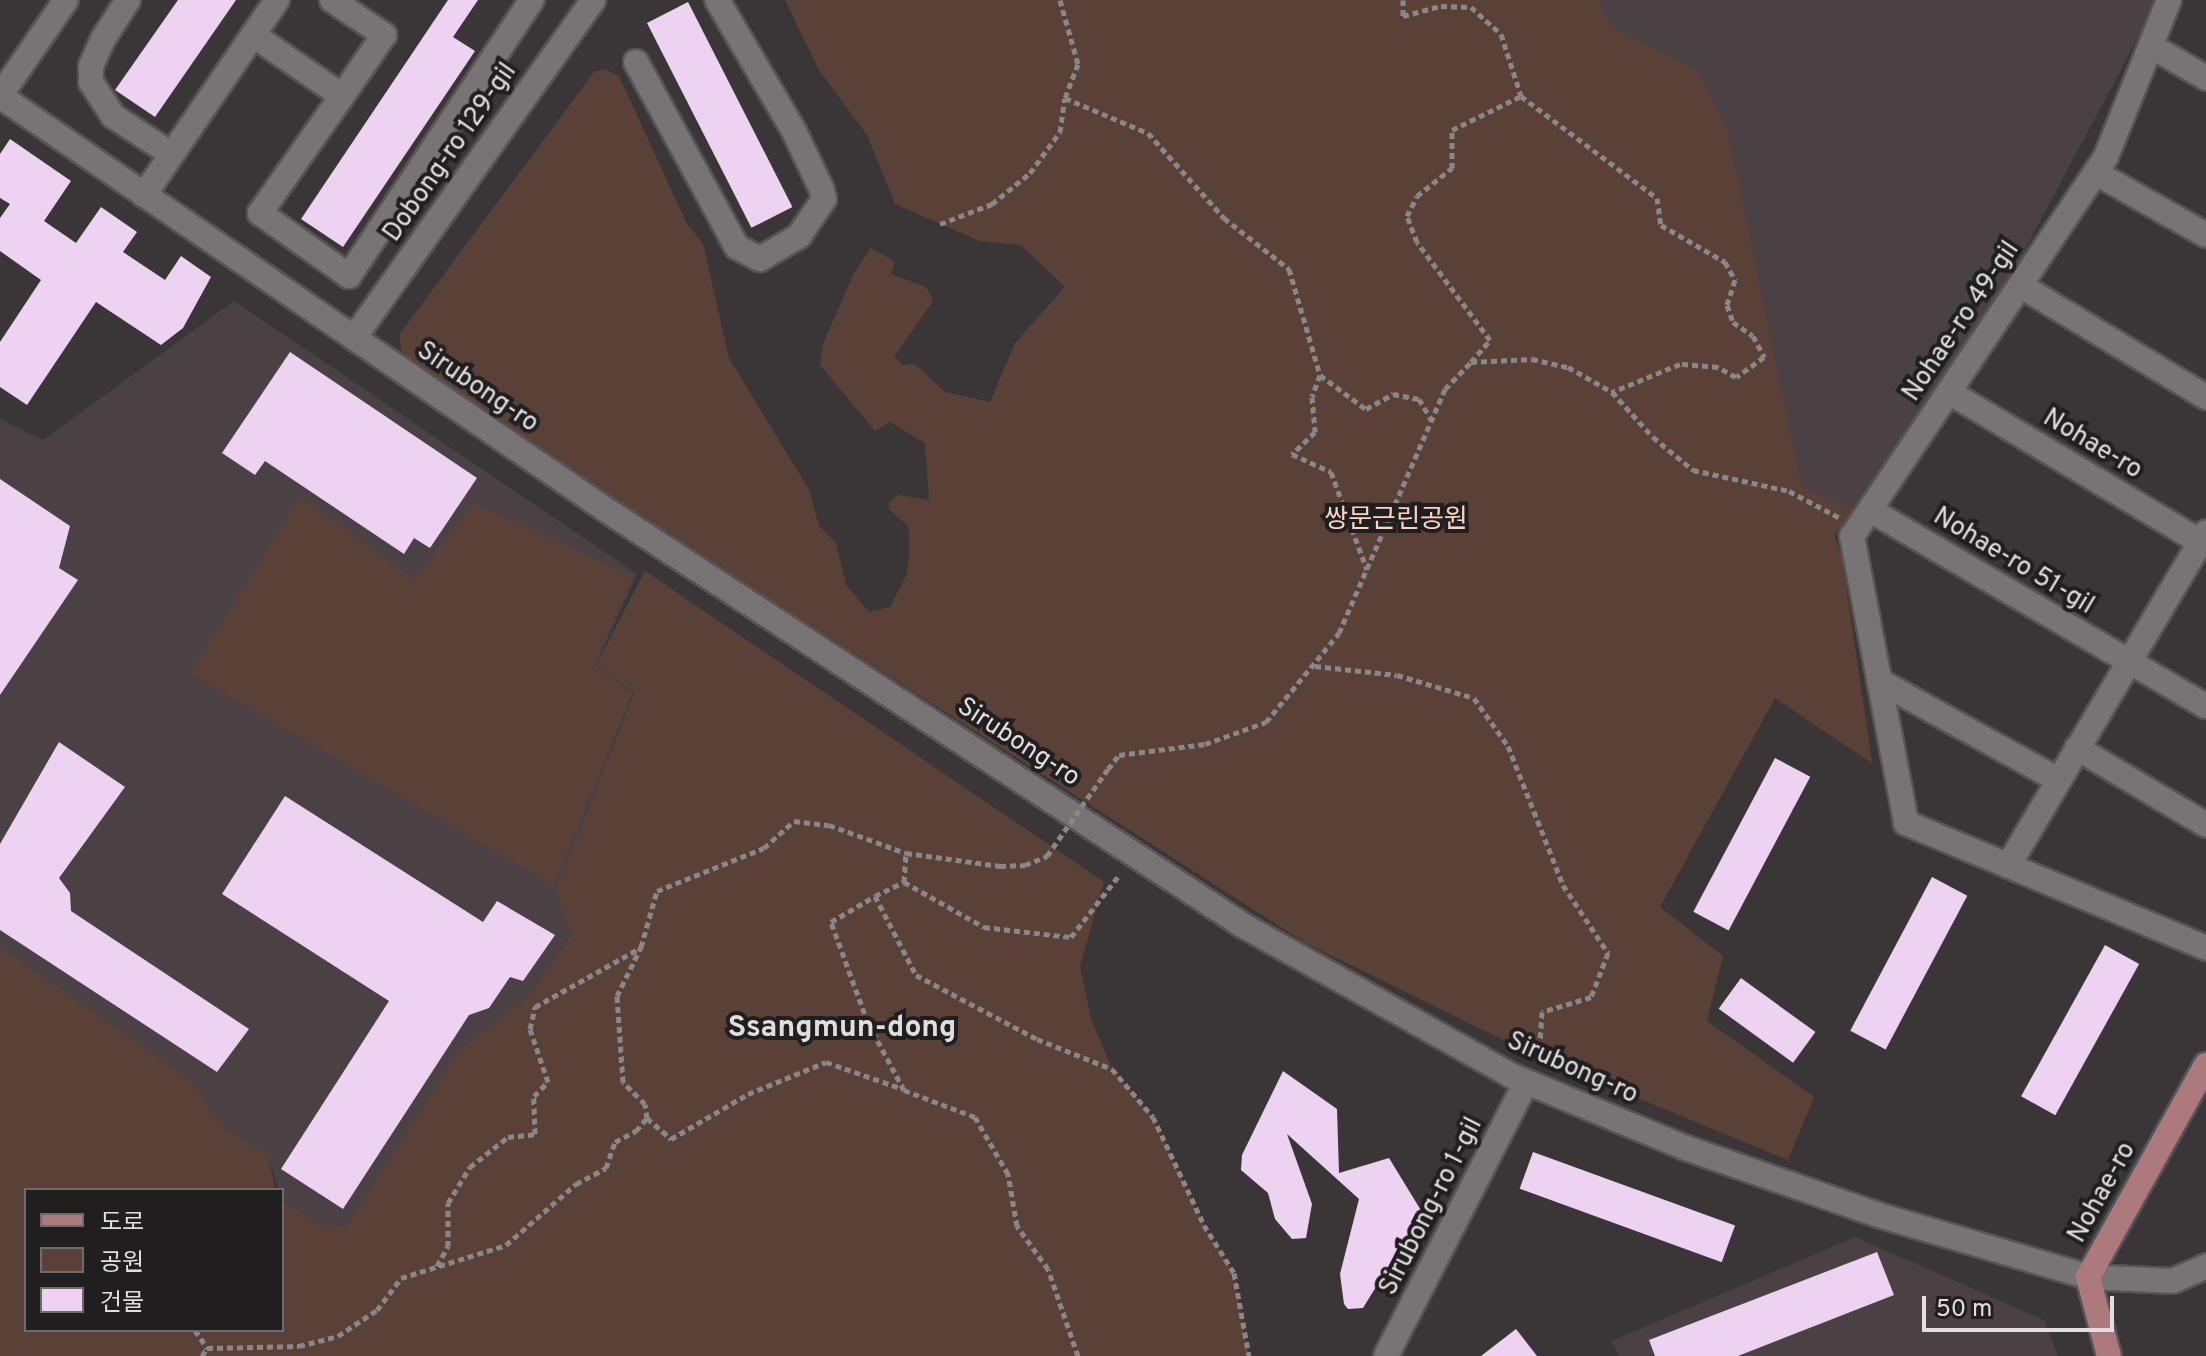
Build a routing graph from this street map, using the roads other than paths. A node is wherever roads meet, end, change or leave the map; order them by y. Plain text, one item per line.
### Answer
1 (66, 0) edge
2 (128, 0) edge
3 (277, 0) edge
4 (332, 0) edge
5 (532, 0) edge
6 (593, 0) edge
7 (717, 0) edge
8 (2169, 0) edge
9 (253, 35) junction
10 (2151, 46) junction
11 (636, 62) dead end
12 (2206, 78) edge
13 (0, 96) edge
14 (342, 96) junction
15 (171, 154) junction
16 (2096, 173) junction
17 (144, 195) junction
18 (2206, 235) edge
19 (2021, 286) junction
20 (354, 338) junction
21 (1949, 392) junction
22 (2206, 397) edge
23 (1864, 519) junction
24 (2204, 540) edge
25 (2128, 661) junction
26 (1879, 681) junction
27 (2206, 706) edge
28 (2077, 748) junction
29 (2058, 780) junction
30 (2206, 825) edge
31 (2008, 866) junction
32 (2206, 948) edge
33 (2206, 1065) edge
34 (1526, 1083) junction
35 (2206, 1266) edge
36 (2088, 1277) junction
37 (1386, 1356) edge
38 (2109, 1356) edge

1 - 13 street, Sirubong-ro
2 - 15 street
3 - 9 street
4 - 14 street
5 - 14 street
6 - 20 street, Dobong-ro 129-gil
7 - 11 street
8 - 10 street, Nohae-ro 49-gil
9 - 14 street
9 - 15 street
10 - 12 street
10 - 16 street, Nohae-ro 49-gil
13 - 17 street, Sirubong-ro
15 - 17 street
16 - 18 street
16 - 19 street, Nohae-ro 49-gil
17 - 20 street, Sirubong-ro
19 - 21 street, Nohae-ro 49-gil
19 - 22 street
20 - 34 street, Sirubong-ro
21 - 23 street, Nohae-ro 49-gil
21 - 24 street, Nohae-ro
23 - 25 street, Nohae-ro 51-gil
23 - 26 street
24 - 25 street
25 - 27 street, Nohae-ro 51-gil
25 - 28 street
26 - 29 street
26 - 31 street
28 - 29 street
28 - 30 street
29 - 31 street
31 - 32 street
33 - 36 main road, Nohae-ro
34 - 36 street, Sirubong-ro
34 - 37 street, Sirubong-ro 1-gil
35 - 36 street, Sirubong-ro
36 - 38 main road, Nohae-ro

